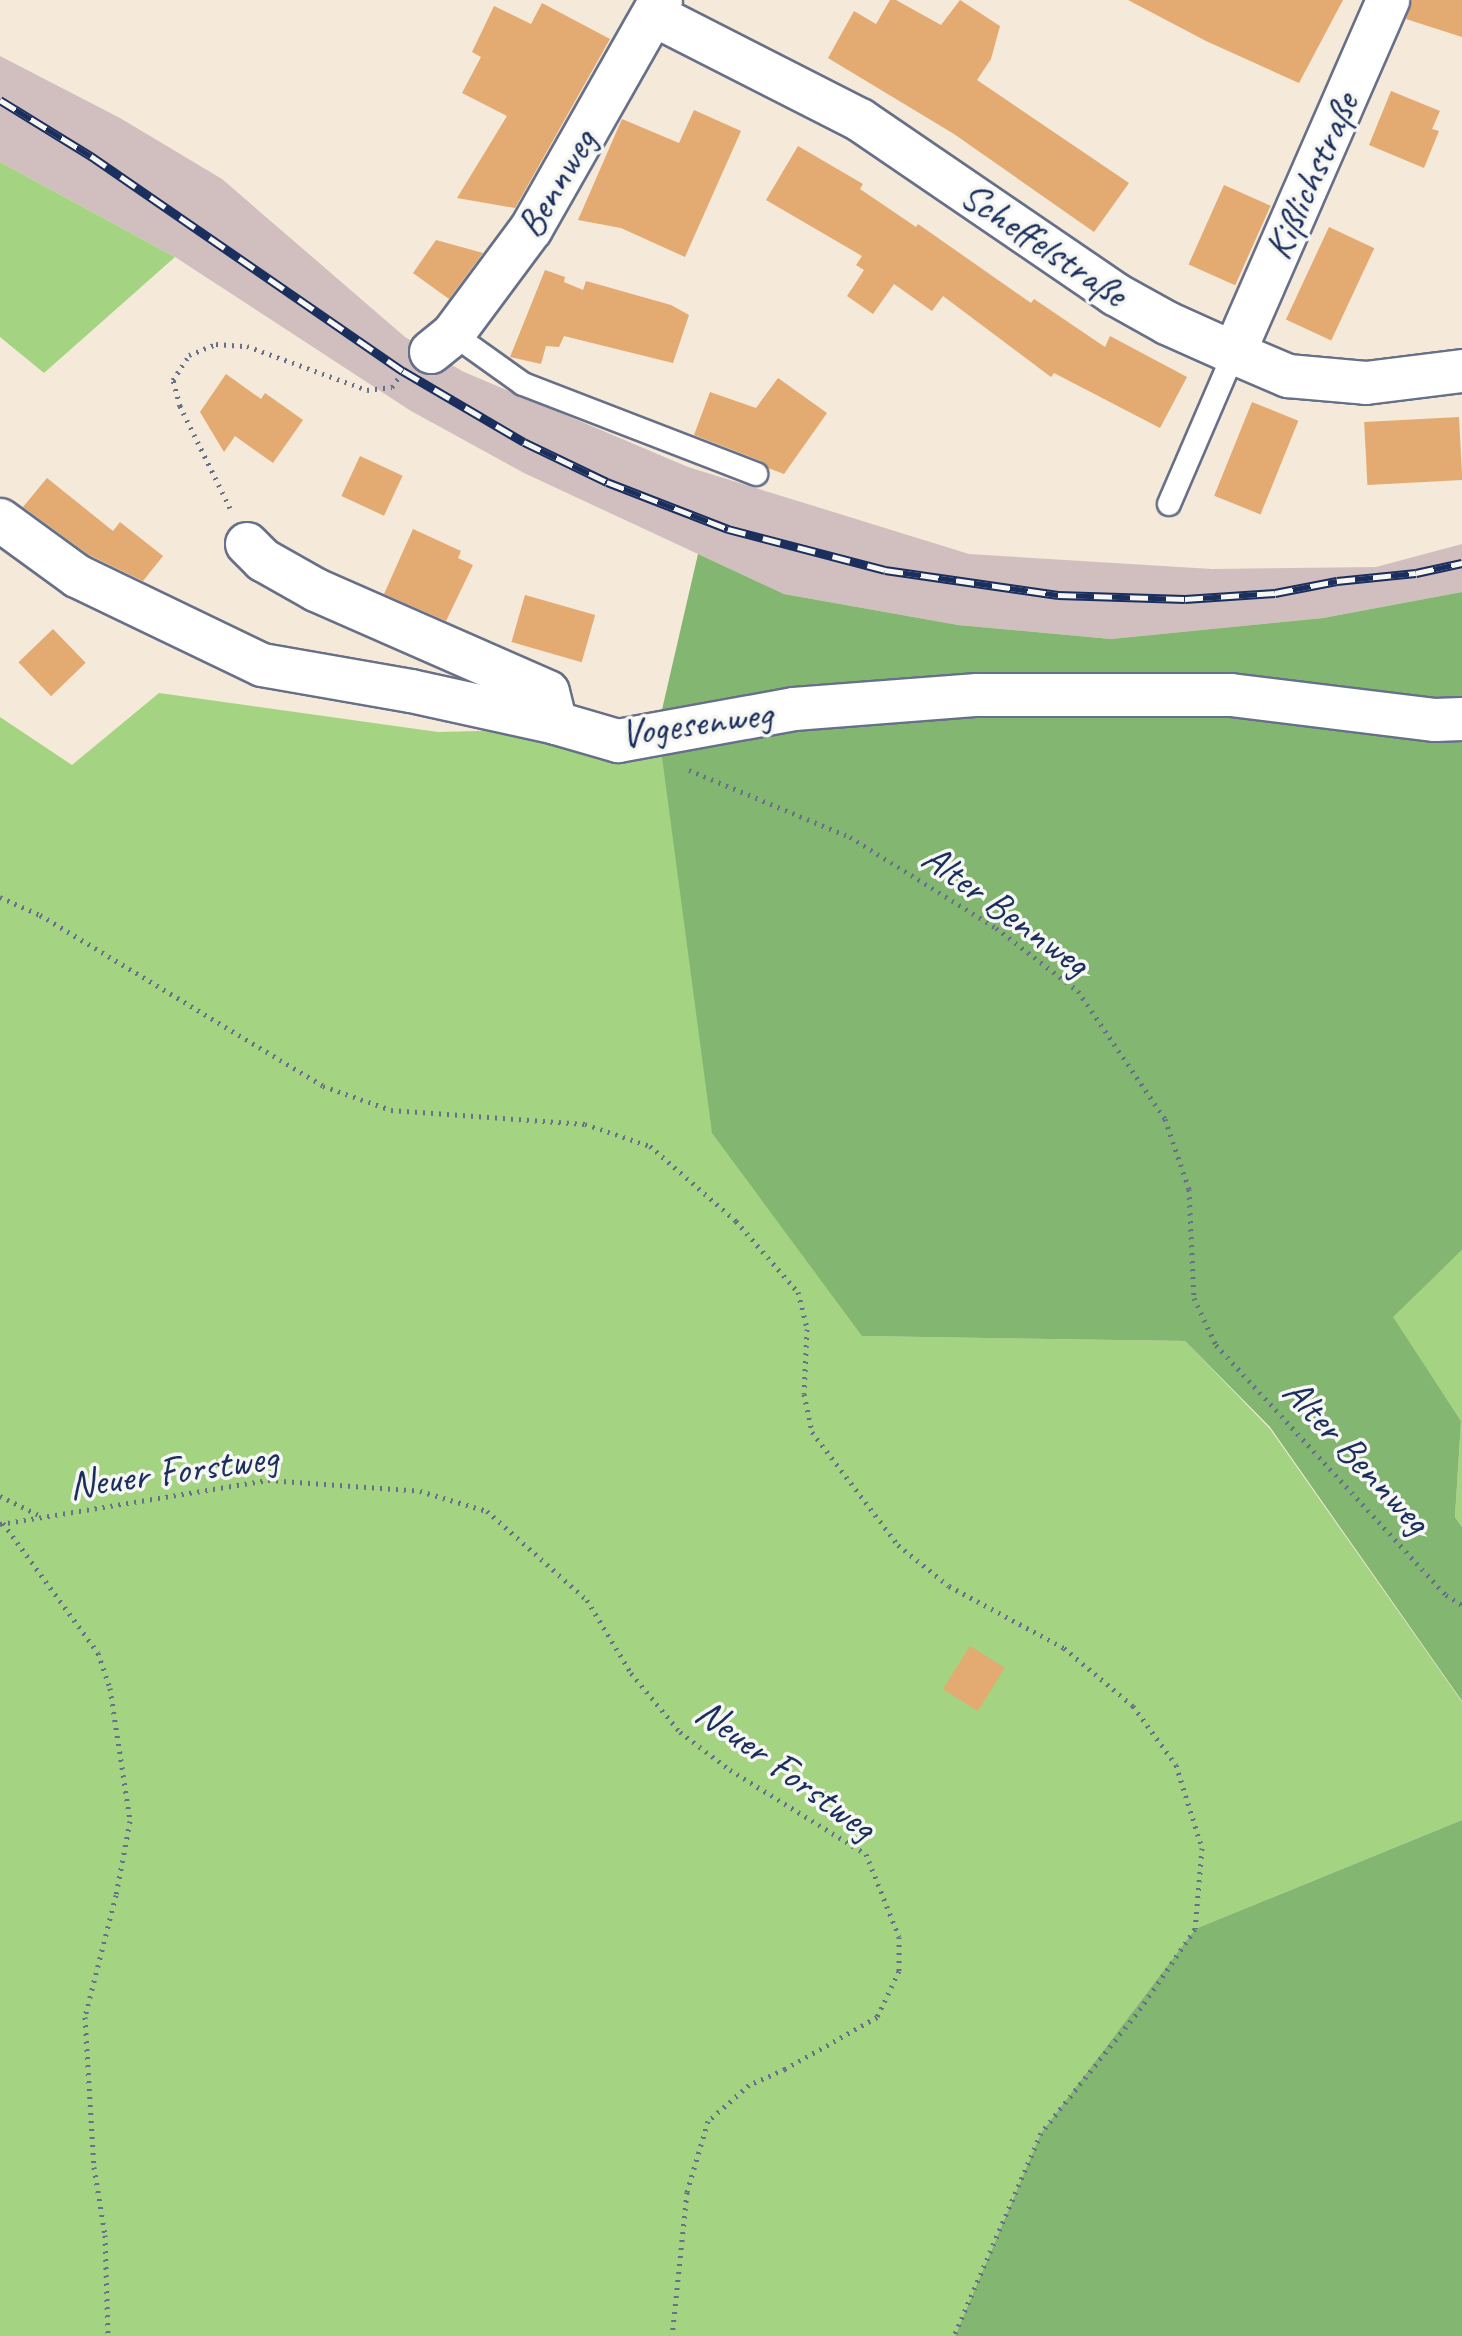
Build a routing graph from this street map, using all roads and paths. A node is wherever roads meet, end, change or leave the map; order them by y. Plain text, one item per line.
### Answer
1 (1388, 0) edge
2 (658, 8) edge
3 (442, 343) joint
4 (1234, 353) junction
5 (1462, 371) edge
6 (392, 387) dead end
7 (756, 474) dead end
8 (1169, 504) dead end
9 (229, 506) dead end
10 (0, 520) edge
11 (247, 544) dead end
12 (1449, 719) edge
13 (556, 723) junction
14 (676, 765) dead end
15 (0, 897) edge
16 (0, 1496) edge
17 (42, 1516) junction
18 (2, 1523) edge
19 (1462, 1605) edge
20 (108, 2336) edge
21 (672, 2336) edge
22 (954, 2336) edge

1 - 4 street, Kißlichstraße
2 - 3 street, Bennweg
2 - 4 street, Scheffelstraße
3 - 7 lane
4 - 5 street, Scheffelstraße
4 - 8 lane
6 - 9 path
10 - 13 street, Vogesenweg
11 - 13 street
12 - 13 street, Vogesenweg
14 - 19 path, Alter Bennweg
15 - 22 path
16 - 17 path
17 - 18 path, Neuer Forstweg
17 - 21 path, Neuer Forstweg
18 - 20 path

